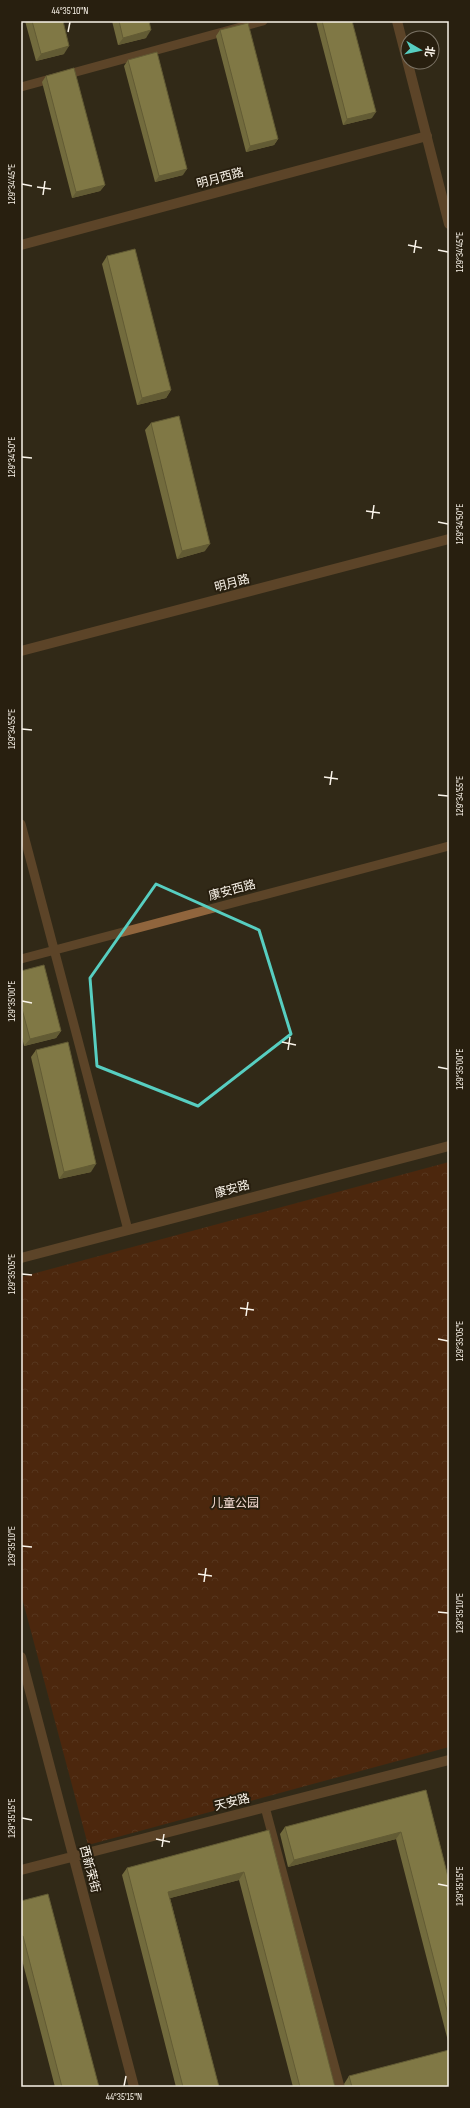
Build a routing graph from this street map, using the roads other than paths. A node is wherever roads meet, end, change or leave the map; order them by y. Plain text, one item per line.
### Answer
1 (263, 21) edge
2 (397, 21) edge
3 (21, 87) edge
4 (426, 136) junction
5 (449, 224) edge
6 (21, 245) edge
7 (449, 540) edge
8 (21, 651) edge
9 (21, 824) edge
10 (449, 846) edge
11 (54, 950) junction
12 (21, 958) edge
13 (449, 1146) edge
14 (128, 1230) junction
15 (21, 1258) edge
16 (21, 1657) edge
17 (449, 1760) edge
18 (265, 1807) junction
19 (74, 1857) junction
20 (21, 1870) edge
21 (134, 2087) edge
22 (340, 2087) edge

1 - 3 lane
2 - 4 street
4 - 5 street
4 - 6 street, 明月西路
7 - 8 street, 明月路
9 - 11 lane
10 - 11 lane, 康安西路
11 - 12 lane, 康安西路
11 - 14 lane
13 - 14 street, 康安路
14 - 15 street, 康安路
16 - 19 street, 西新荣街
17 - 18 street, 天安路
18 - 19 street, 天安路
18 - 22 lane
19 - 20 street, 天安路
19 - 21 street, 西新荣街

